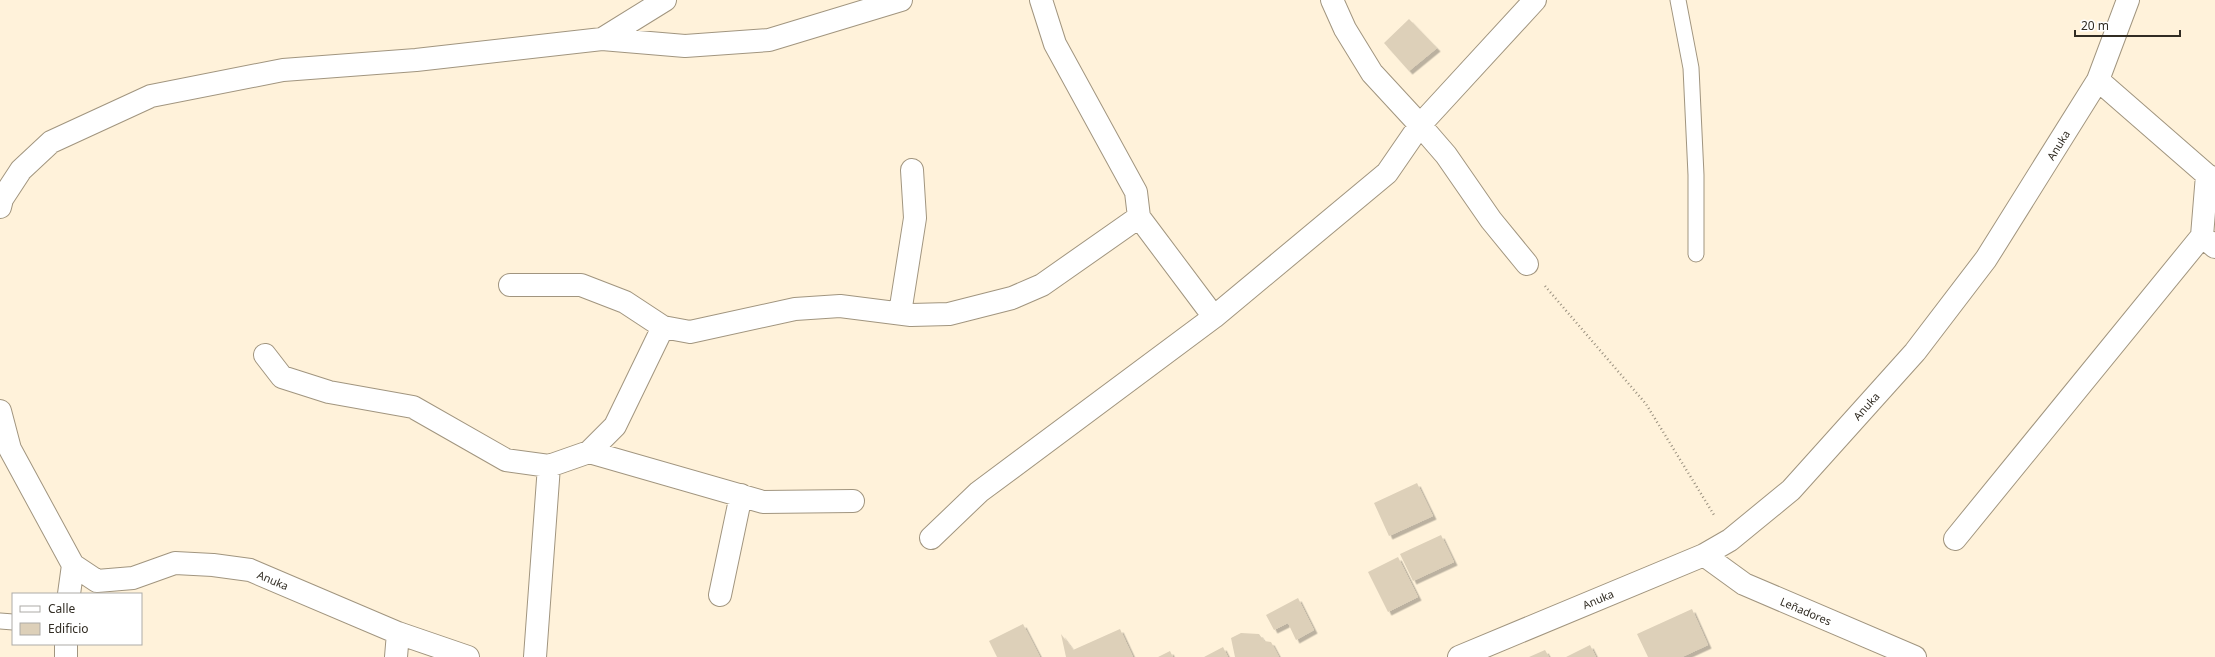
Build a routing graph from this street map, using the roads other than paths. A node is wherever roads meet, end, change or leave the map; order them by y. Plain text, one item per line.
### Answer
1 (665, 0) edge
2 (901, 0) edge
3 (1041, 0) edge
4 (1332, 0) edge
5 (1535, 0) edge
6 (1678, 0) edge
7 (2128, 0) edge
8 (602, 39) junction
9 (2098, 80) junction
10 (1420, 125) junction
11 (912, 170) dead end
12 (2211, 177) edge
13 (0, 207) edge
14 (1139, 217) junction
15 (2209, 242) edge
16 (1696, 254) dead end
17 (1527, 264) road end
18 (510, 285) dead end
19 (900, 313) junction
20 (1214, 317) junction
21 (663, 327) junction
22 (265, 355) dead end
23 (0, 411) edge
24 (589, 452) junction
25 (549, 466) junction
26 (741, 495) junction
27 (852, 501) dead end
28 (931, 538) dead end
29 (1955, 539) dead end
30 (1704, 555) junction
31 (73, 565) junction
32 (69, 593) edge
33 (720, 595) dead end
34 (0, 621) edge
35 (12, 622) edge
36 (398, 633) junction
37 (66, 645) edge
38 (66, 657) edge
39 (396, 657) edge
40 (468, 657) edge
41 (536, 657) edge
42 (1459, 657) edge
43 (1915, 657) edge

1 - 8 street
2 - 8 street
3 - 14 street
4 - 10 street
5 - 10 street
6 - 16 lane
7 - 9 street, Anuka
8 - 13 street
9 - 12 street
9 - 30 street, Anuka
10 - 17 street
10 - 20 street
11 - 19 street
12 - 15 street
14 - 19 street
14 - 20 street
15 - 29 street
18 - 21 street
19 - 21 street
20 - 28 street
21 - 24 street
22 - 25 street
23 - 31 street
24 - 25 street
24 - 26 street
25 - 41 street
26 - 27 street
26 - 33 street
30 - 42 street, Anuka
30 - 43 street, Leñadores
31 - 32 street
31 - 36 street, Anuka
34 - 35 lane
36 - 39 street
36 - 40 street, Anuka
37 - 38 street

